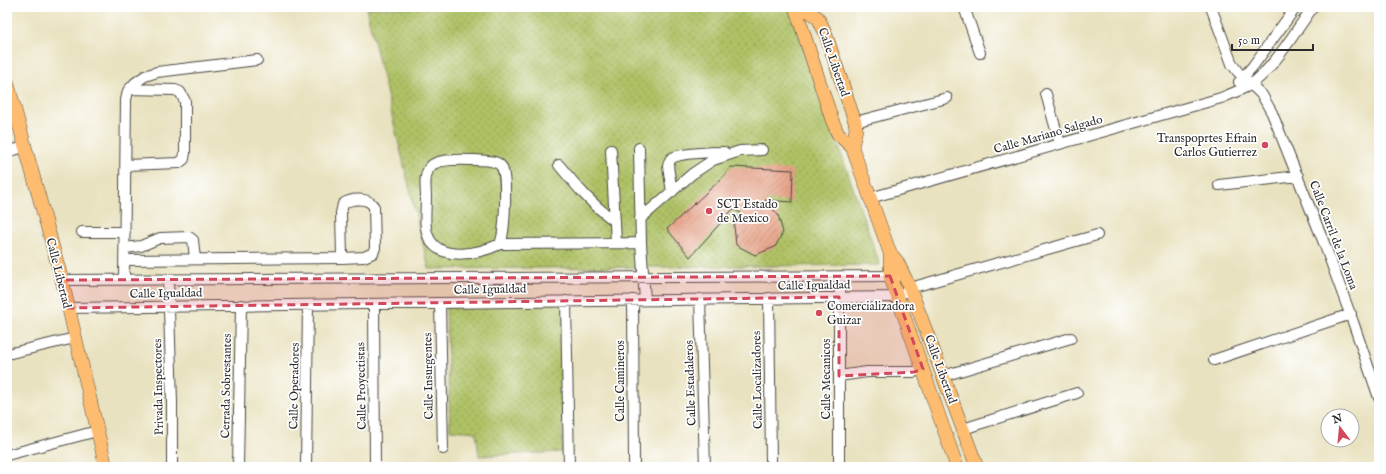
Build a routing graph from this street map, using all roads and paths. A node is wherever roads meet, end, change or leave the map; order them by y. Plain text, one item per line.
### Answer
1 (795, 7) edge
2 (803, 7) edge
3 (964, 7) edge
4 (1211, 7) edge
5 (1296, 7) edge
6 (1313, 7) edge
7 (980, 53) dead end
8 (257, 60) dead end
9 (7, 81) edge
10 (1247, 81) junction
11 (129, 89) junction
12 (1046, 94) dead end
13 (947, 98) dead end
14 (855, 122) junction
15 (1060, 144) junction
16 (24, 147) junction
17 (639, 148) dead end
18 (852, 148) junction
19 (611, 150) dead end
20 (762, 150) dead end
21 (740, 151) junction
22 (7, 152) edge
23 (559, 165) dead end
24 (126, 166) junction
25 (1298, 176) junction
26 (1220, 185) dead end
27 (672, 192) junction
28 (870, 198) junction
29 (640, 219) junction
30 (615, 222) junction
31 (82, 232) dead end
32 (125, 232) junction
33 (1097, 235) dead end
34 (616, 242) junction
35 (641, 243) junction
36 (500, 244) junction
37 (125, 248) junction
38 (890, 253) junction
39 (342, 258) junction
40 (195, 259) junction
41 (125, 260) junction
42 (890, 276) junction
43 (644, 277) junction
44 (843, 277) junction
45 (124, 279) junction
46 (168, 279) junction
47 (62, 280) junction
48 (908, 282) junction
49 (897, 297) junction
50 (769, 298) junction
51 (839, 298) junction
52 (700, 299) junction
53 (633, 300) junction
54 (645, 300) junction
55 (566, 301) junction
56 (440, 303) junction
57 (374, 304) junction
58 (241, 305) junction
59 (308, 305) junction
60 (169, 306) junction
61 (68, 308) junction
62 (1351, 314) junction
63 (75, 338) junction
64 (1071, 338) dead end
65 (7, 354) edge
66 (1214, 360) dead end
67 (923, 368) junction
68 (839, 376) junction
69 (943, 376) junction
70 (1077, 393) dead end
71 (1379, 398) edge
72 (963, 428) junction
73 (97, 431) junction
74 (443, 448) dead end
75 (7, 455) edge
76 (839, 460) dead end
77 (634, 462) dead end
78 (771, 462) dead end
79 (106, 467) edge
80 (172, 467) edge
81 (238, 467) edge
82 (306, 467) edge
83 (375, 467) edge
84 (569, 467) edge
85 (705, 467) edge
86 (957, 467) edge
87 (977, 467) edge

1 - 18 main road, Calle Libertad
2 - 14 main road, Calle Libertad
3 - 7 street
4 - 10 street, Calle Carril de la Loma
5 - 10 street, Calle Mariano Salgado
6 - 10 street, Calle Mariano Salgado
8 - 11 street
9 - 16 main road, Calle Libertad
10 - 15 street, Calle Mariano Salgado
10 - 25 street, Calle Carril de la Loma
11 - 24 street
11 - 24 street
12 - 15 street
13 - 14 street
14 - 18 main road, Calle Libertad
15 - 28 street, Calle Mariano Salgado
16 - 22 street
16 - 47 main road, Calle Libertad
17 - 29 street
18 - 28 main road, Calle Libertad
19 - 30 street
20 - 21 street
21 - 27 street
21 - 27 street
23 - 30 street
24 - 32 street
25 - 26 street
25 - 62 street, Calle Carril de la Loma
27 - 29 street
28 - 38 main road, Calle Libertad
29 - 35 street
30 - 34 street
31 - 32 street
32 - 37 street
33 - 48 street
34 - 35 street
34 - 36 street
35 - 43 street
36 - 36 street
37 - 40 street
37 - 41 street
38 - 42 main road, Calle Libertad
38 - 48 main road, Calle Libertad
39 - 39 street
39 - 40 street
40 - 41 street
41 - 45 street
42 - 44 street, Calle Igualdad
42 - 48 street, Calle Igualdad
42 - 49 main road, Calle Libertad
43 - 44 street, Calle Igualdad
43 - 46 street, Calle Igualdad
43 - 54 street
44 - 51 street, Calle Mecanicos
45 - 46 street, Calle Igualdad
45 - 47 street, Calle Igualdad
46 - 60 street, Privada Inspectores
47 - 61 main road, Calle Libertad
48 - 49 street
48 - 69 main road, Calle Libertad
49 - 51 street, Calle Igualdad
49 - 67 main road, Calle Libertad
50 - 51 street, Calle Igualdad
50 - 52 street, Calle Igualdad
50 - 78 street, Calle Localizadores
51 - 68 street, Calle Mecanicos
52 - 54 street, Calle Igualdad
52 - 85 street, Calle Estadaleros
53 - 54 street, Calle Igualdad
53 - 55 street, Calle Igualdad
53 - 77 street, Calle Camineros
55 - 56 street, Calle Igualdad
55 - 84 street
56 - 57 street, Calle Igualdad
56 - 74 street, Calle Insurgentes
57 - 59 street, Calle Igualdad
57 - 83 street, Calle Proyectistas
58 - 59 street, Calle Igualdad
58 - 60 street, Calle Igualdad
58 - 81 street, Cerrada Sobrestantes
59 - 82 street, Calle Operadores
60 - 61 street, Calle Igualdad
60 - 80 street, Privada Inspectores
61 - 63 main road, Calle Libertad
62 - 66 street
62 - 71 street, Calle Carril de la Loma
63 - 65 street
63 - 73 main road, Calle Libertad
64 - 69 street
67 - 68 street
67 - 86 main road, Calle Libertad
68 - 76 street, Calle Mecanicos
69 - 72 main road, Calle Libertad
70 - 72 street
72 - 87 main road, Calle Libertad
73 - 75 street
73 - 79 main road, Calle Libertad

